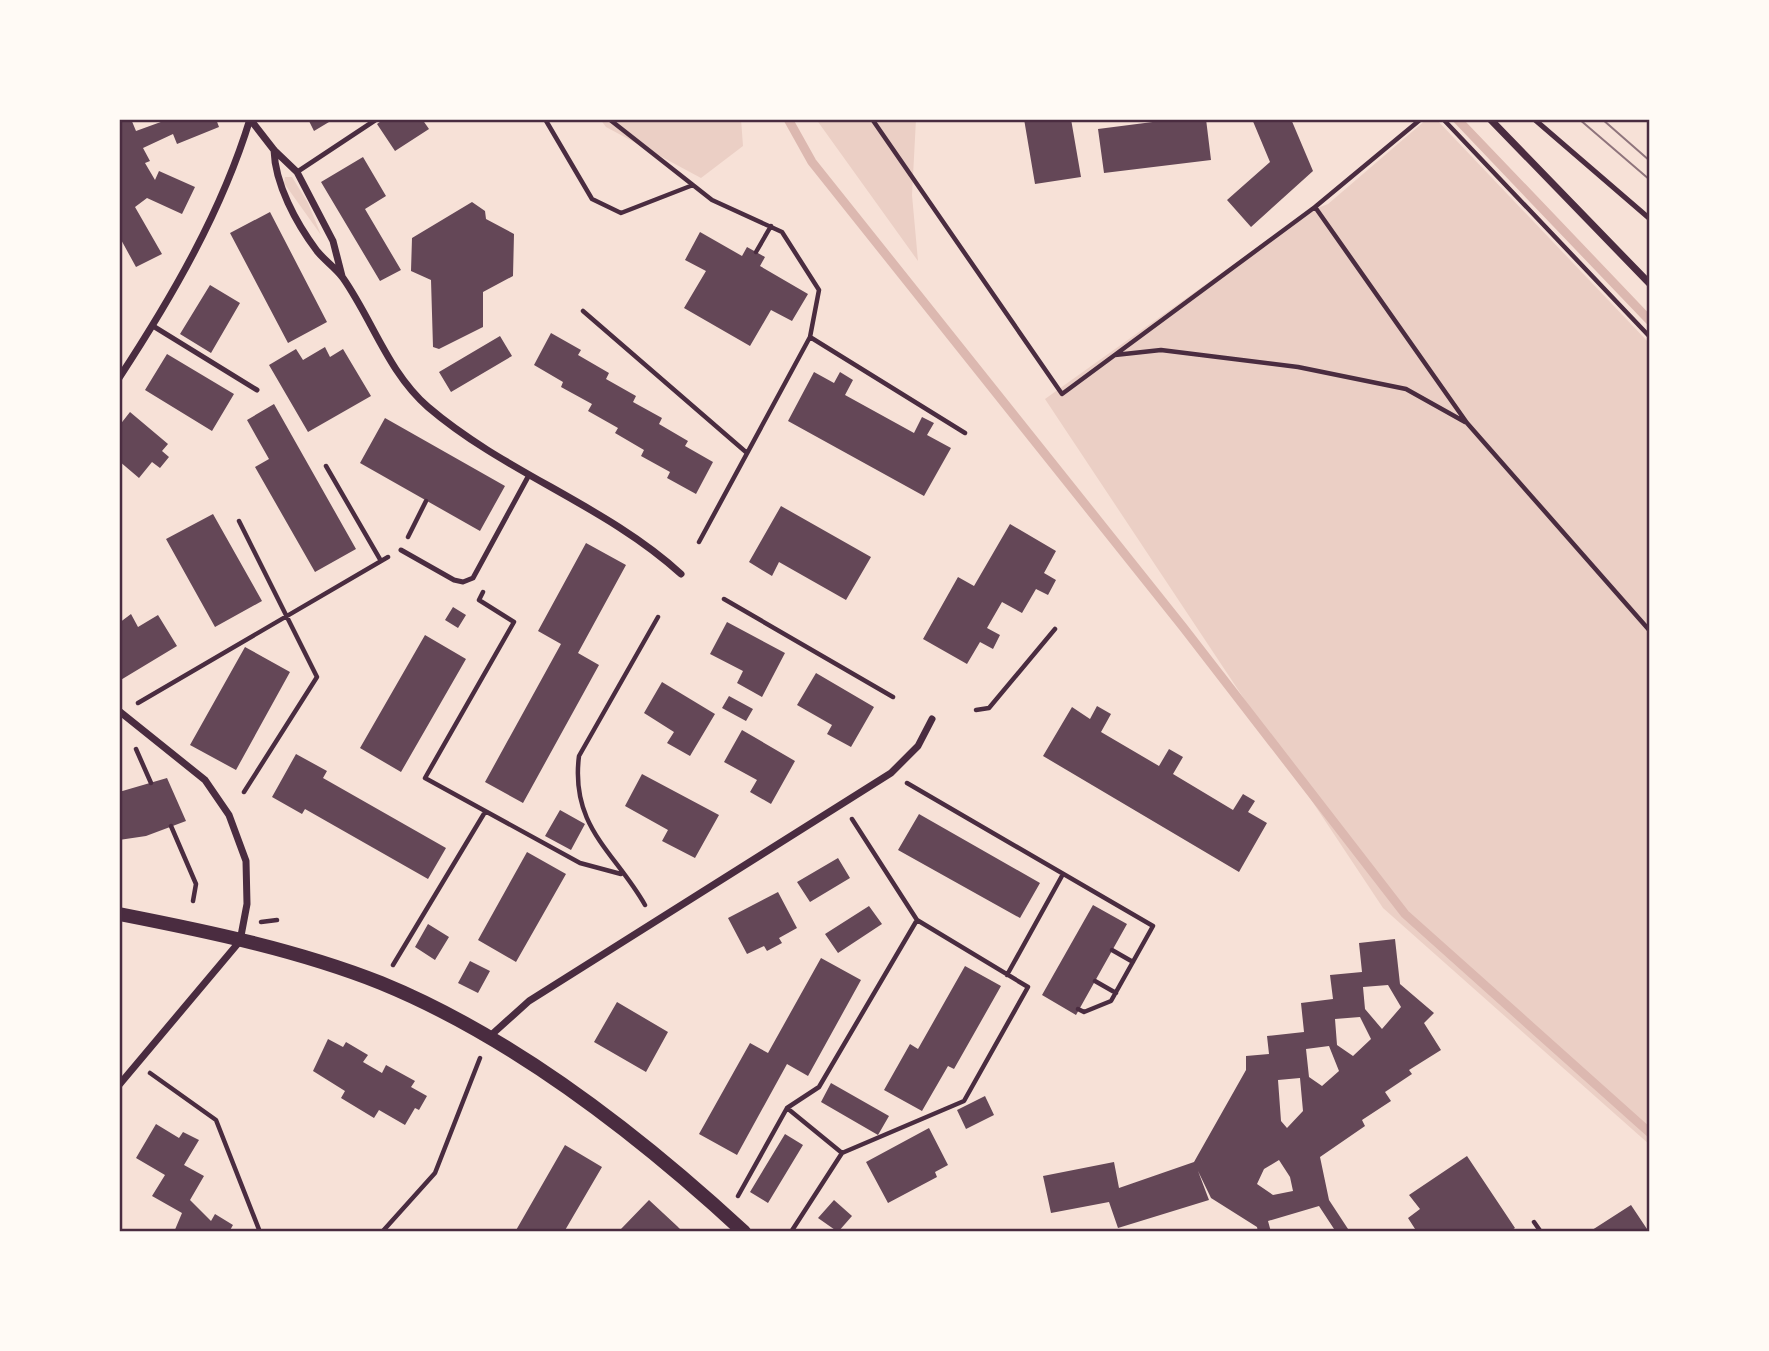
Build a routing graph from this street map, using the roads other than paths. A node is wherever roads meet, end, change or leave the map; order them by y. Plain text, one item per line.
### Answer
1 (250, 119) edge
2 (377, 119) edge
3 (1490, 119) edge
4 (1534, 119) edge
5 (274, 150) junction
6 (297, 172) junction
7 (1650, 219) edge
8 (342, 277) junction
9 (1650, 284) edge
10 (153, 326) junction
11 (119, 378) edge
12 (257, 390) dead end
13 (529, 475) junction
14 (401, 550) road end
15 (681, 575) dead end
16 (119, 711) edge
17 (932, 719) dead end
18 (119, 914) edge
19 (240, 941) junction
20 (489, 1038) junction
21 (119, 1085) edge
22 (743, 1232) edge

1 - 5 street
1 - 10 street
2 - 6 lane
3 - 9 street
4 - 7 lane
5 - 6 street
5 - 8 street
6 - 8 street
8 - 13 street
10 - 11 street
10 - 12 lane
13 - 14 lane
13 - 15 street
16 - 19 street
17 - 20 street
18 - 19 main road
19 - 20 main road
19 - 21 street
20 - 22 main road

